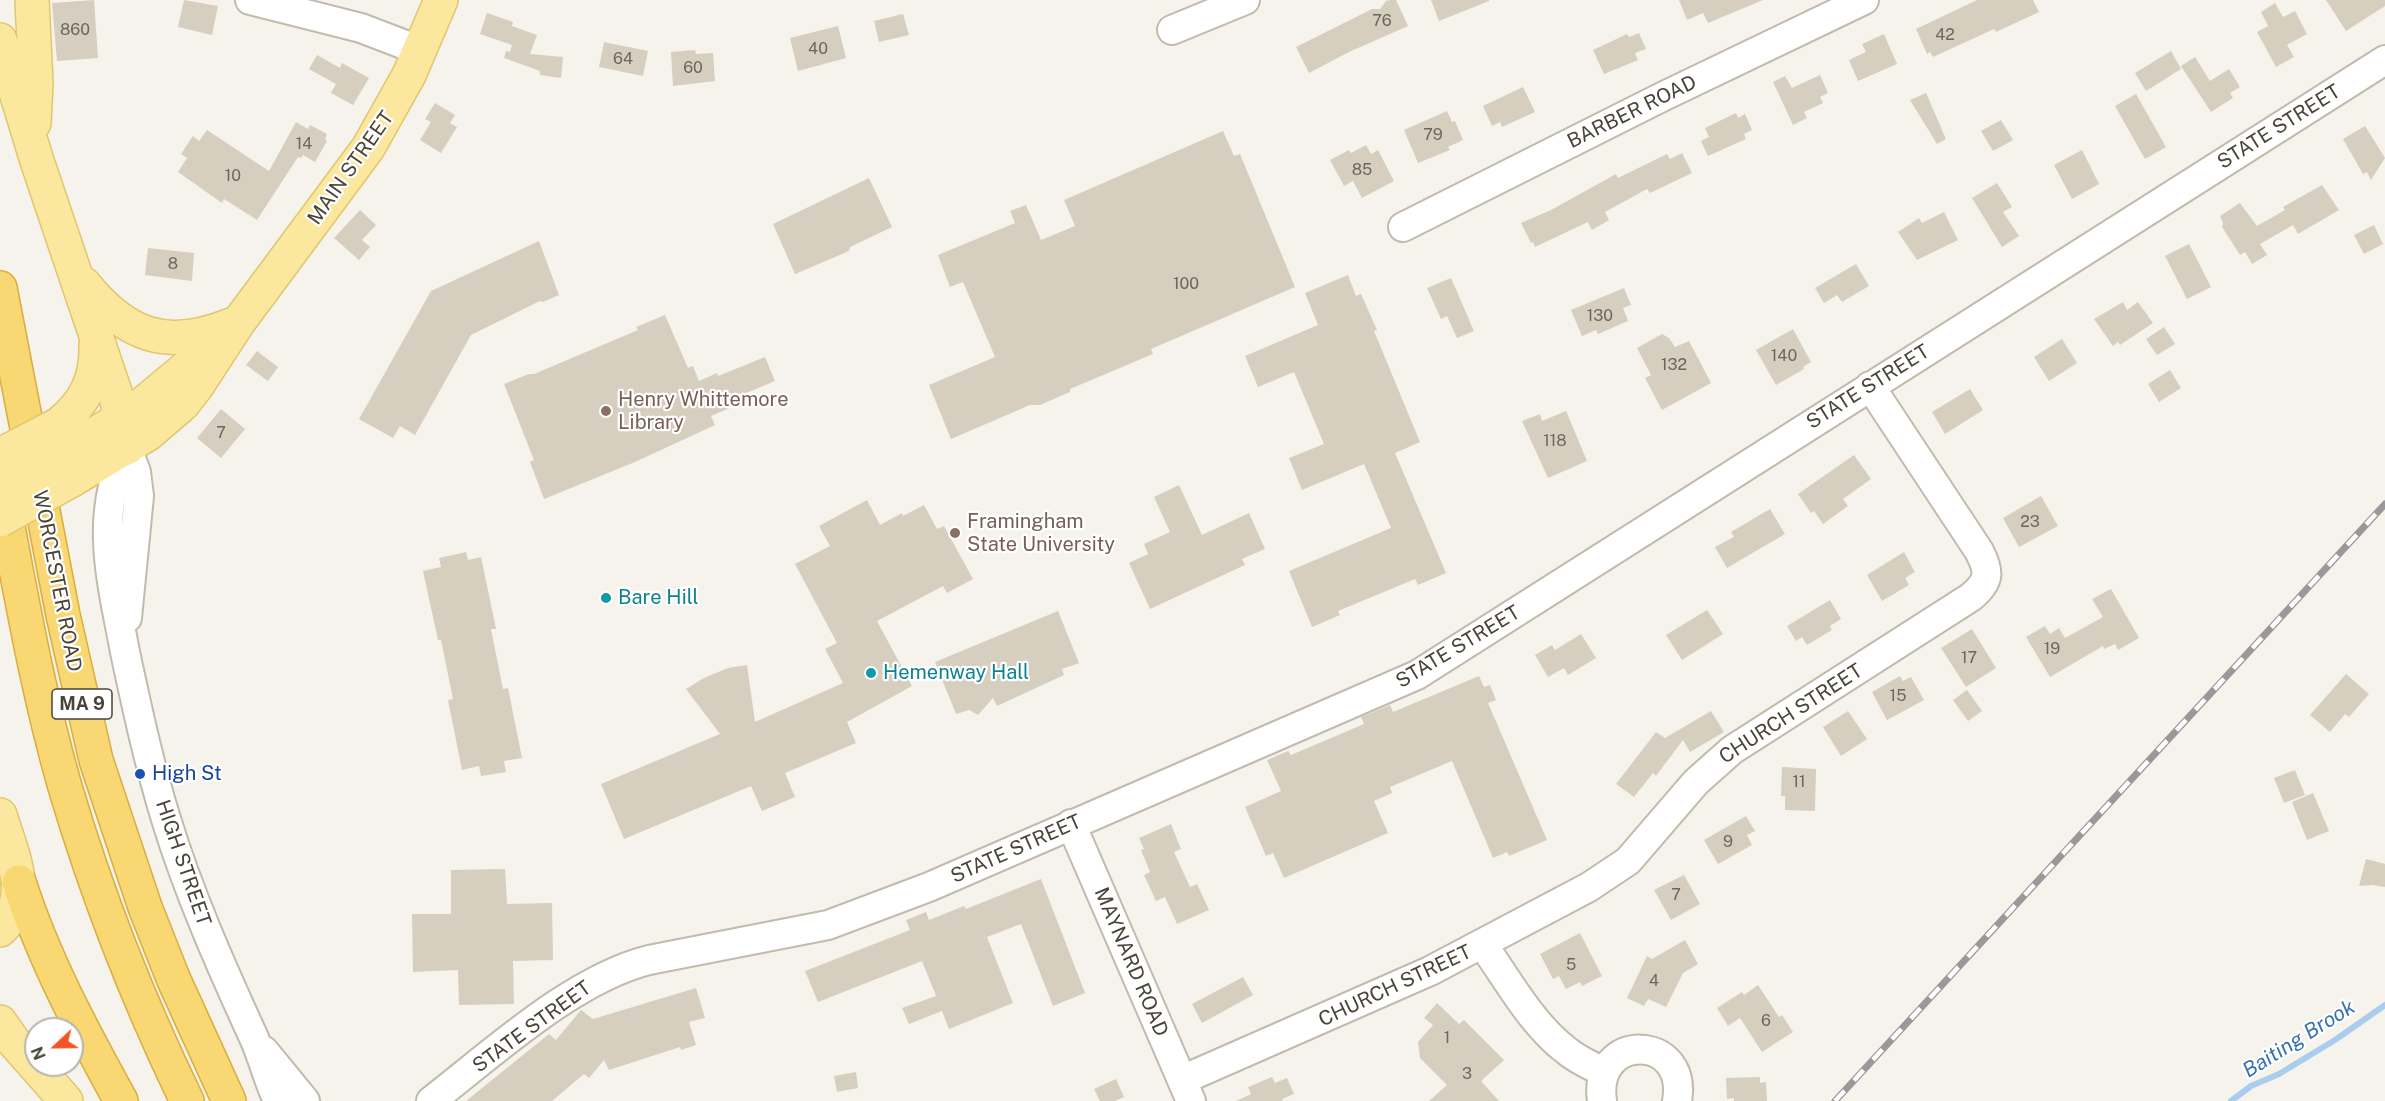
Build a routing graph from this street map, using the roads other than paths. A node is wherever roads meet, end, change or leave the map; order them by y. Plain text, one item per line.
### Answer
1 (32, 0) edge
2 (250, 0) edge
3 (441, 0) edge
4 (1245, 0) edge
5 (1864, 0) edge
6 (1172, 30) dead end
7 (0, 40) edge
8 (421, 51) junction
9 (2385, 60) edge
10 (38, 160) junction
11 (1403, 227) dead end
12 (74, 272) junction
13 (0, 288) edge
14 (238, 322) junction
15 (96, 334) junction
16 (1870, 386) junction
17 (125, 434) junction
18 (65, 453) junction
19 (0, 455) edge
20 (0, 485) edge
21 (0, 490) edge
22 (0, 520) edge
23 (0, 815) edge
24 (1071, 824) junction
25 (19, 882) junction
26 (0, 930) edge
27 (1483, 945) junction
28 (0, 1022) edge
29 (255, 1040) junction
30 (1604, 1072) junction
31 (1187, 1091) edge
32 (66, 1101) edge
33 (121, 1101) edge
34 (187, 1101) edge
35 (229, 1101) edge
36 (278, 1101) edge
37 (305, 1101) edge
38 (431, 1101) edge
39 (1602, 1101) edge
40 (1677, 1101) edge

1 - 10 main road
2 - 8 street
3 - 8 main road, MAIN STREET
4 - 6 street
5 - 11 street, BARBER ROAD
7 - 10 main road
8 - 14 main road, MAIN STREET
9 - 16 street, STATE STREET
10 - 12 main road
12 - 14 main road
12 - 15 main road
13 - 35 highway, WORCESTER ROAD / MA 9
14 - 17 main road, MAIN STREET
15 - 17 main road
15 - 18 main road
16 - 24 street, STATE STREET
16 - 27 street, CHURCH STREET
17 - 18 main road, MAIN STREET
17 - 29 street, HIGH STREET
18 - 19 main road, bridge
18 - 21 main road, bridge
18 - 22 main road, bridge
20 - 34 highway, WORCESTER ROAD / MA 9
23 - 25 main road
24 - 31 street, MAYNARD ROAD
24 - 38 street, STATE STREET
25 - 26 main road
25 - 33 highway
27 - 30 street
27 - 31 street, CHURCH STREET
28 - 32 main road
29 - 36 street, HIGH STREET
29 - 37 street, HIGH STREET
30 - 39 street
30 - 40 street

